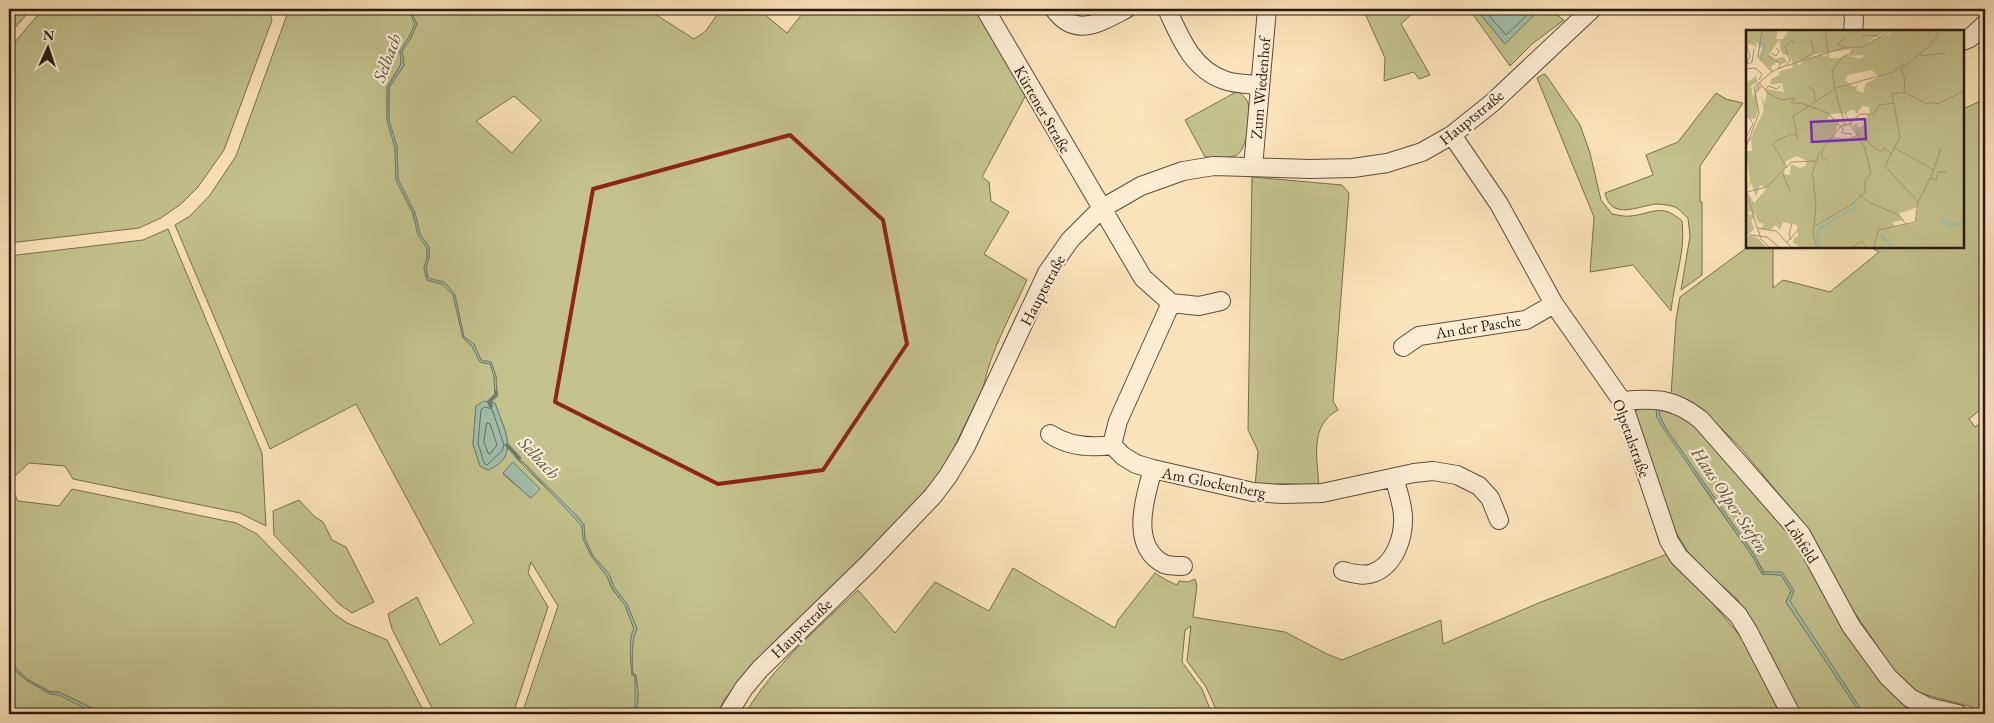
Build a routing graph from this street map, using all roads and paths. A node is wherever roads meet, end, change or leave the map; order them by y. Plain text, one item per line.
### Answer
1 (985, 9) edge
2 (1054, 9) edge
3 (1126, 9) edge
4 (1167, 9) edge
5 (1267, 9) edge
6 (1592, 9) edge
7 (1852, 9) edge
8 (1985, 24) edge
9 (1853, 30) edge
10 (1964, 41) edge
11 (1259, 85) junction
12 (1452, 135) junction
13 (1253, 167) junction
14 (1101, 209) junction
15 (1221, 301) dead end
16 (1171, 303) junction
17 (1554, 304) junction
18 (1403, 347) dead end
19 (1622, 401) junction
20 (1050, 434) dead end
21 (1112, 445) junction
22 (1153, 469) junction
23 (1394, 478) junction
24 (1499, 520) dead end
25 (1183, 566) dead end
26 (1343, 571) dead end
27 (728, 714) edge
28 (1792, 714) edge
29 (1958, 714) edge

1 - 14 street, Kürtener Straße
2 - 3 street
4 - 11 street
5 - 11 street, Zum Wiedenhof
6 - 12 street, Hauptstraße
7 - 9 street
8 - 10 street
11 - 13 street, Zum Wiedenhof
12 - 13 street, Hauptstraße
12 - 17 street, Olpetalstraße
13 - 14 street, Hauptstraße
14 - 16 street
14 - 27 street, Hauptstraße
15 - 16 street
16 - 21 street
17 - 18 street, An der Pasche
17 - 19 street, Olpetalstraße
19 - 28 street, Olpetalstraße
19 - 29 street, Löhfeld
20 - 21 street
21 - 22 street, Am Glockenberg
22 - 23 street, Am Glockenberg
22 - 25 street, Am Glockenberg
23 - 24 street, Am Glockenberg
23 - 26 street

